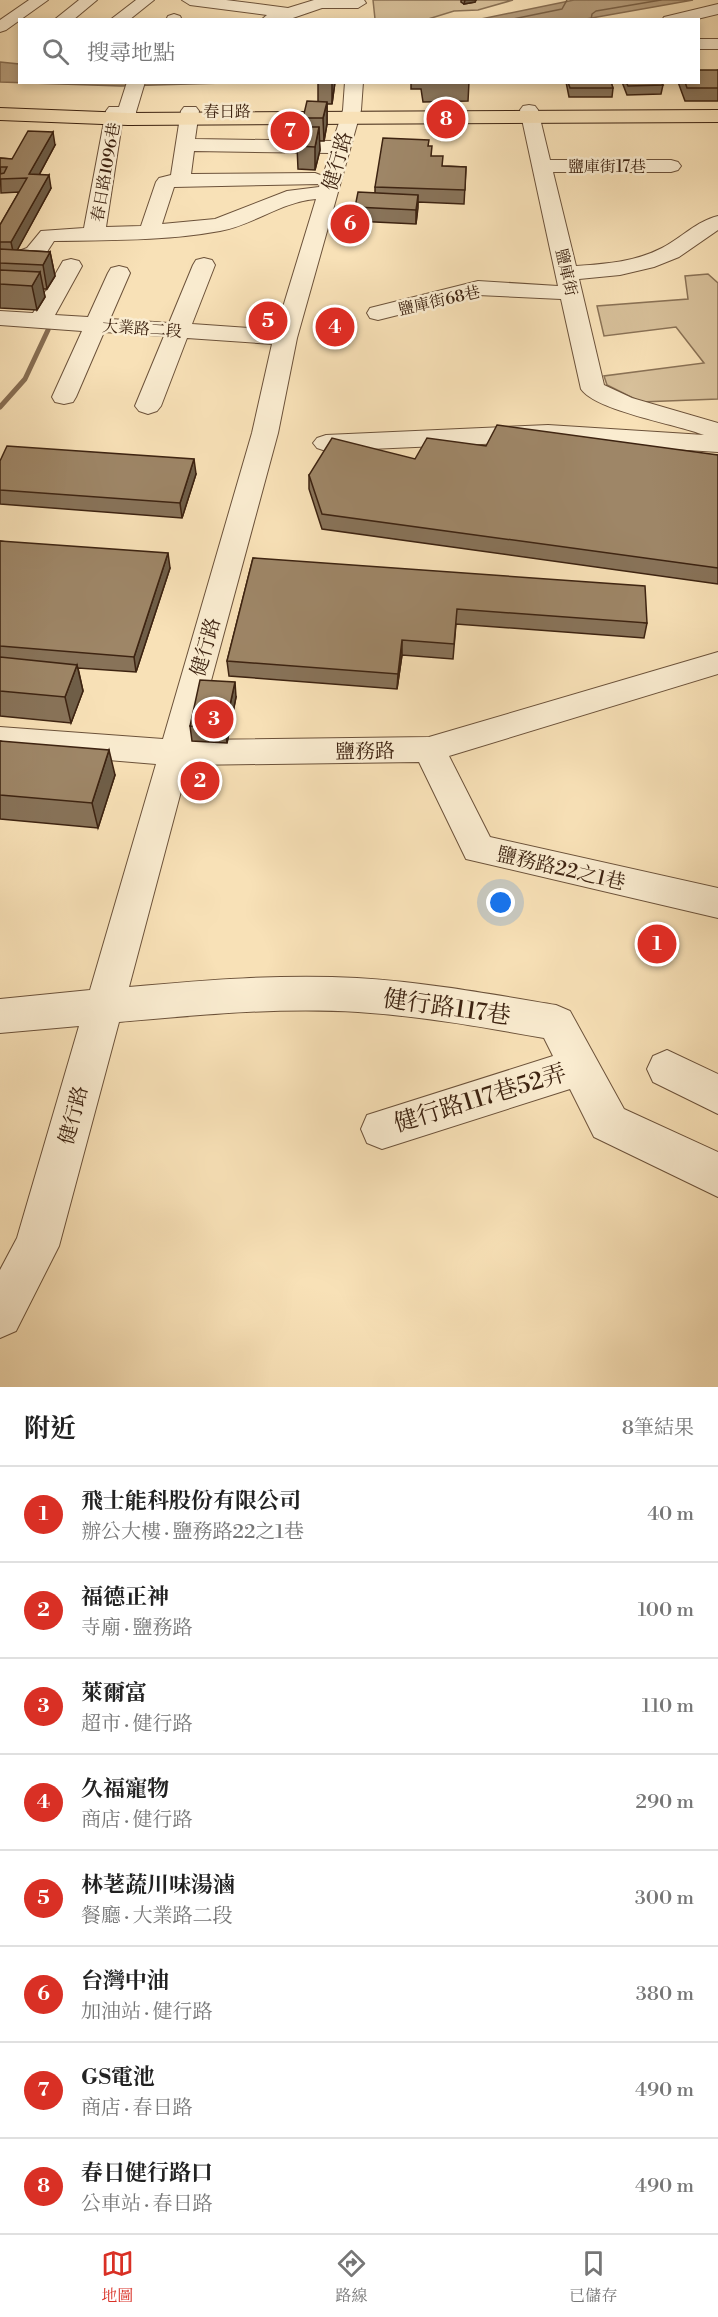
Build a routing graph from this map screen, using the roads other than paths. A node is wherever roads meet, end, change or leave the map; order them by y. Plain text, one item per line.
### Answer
1 (40, 0) edge
2 (89, 0) edge
3 (146, 0) edge
4 (196, 0) edge
5 (285, 7) edge
6 (358, 7) edge
7 (718, 9) edge
8 (262, 10) edge
9 (65, 18) edge
10 (121, 18) edge
11 (176, 18) edge
12 (243, 18) edge
13 (679, 18) edge
14 (0, 27) edge
15 (18, 31) edge
16 (0, 32) edge
17 (700, 44) edge
18 (718, 44) edge
19 (352, 103) edge
20 (125, 106) edge
21 (0, 107) edge
22 (718, 109) edge
23 (0, 114) edge
24 (190, 114) junction
25 (529, 114) junction
26 (718, 116) edge
27 (185, 145) junction
28 (341, 147) junction
29 (542, 166) junction
30 (671, 166) dead end
31 (180, 180) junction
32 (329, 186) junction
33 (718, 222) edge
34 (149, 232) junction
35 (94, 233) junction
36 (0, 265) edge
37 (204, 265) dead end
38 (72, 266) dead end
39 (119, 273) dead end
40 (569, 283) junction
41 (378, 313) dead end
42 (0, 318) edge
43 (48, 321) junction
44 (97, 325) junction
45 (178, 330) junction
46 (285, 338) junction
47 (64, 397) dead end
48 (148, 406) dead end
49 (718, 432) edge
50 (326, 442) edge
51 (718, 444) edge
52 (718, 663) edge
53 (0, 740) edge
54 (429, 749) junction
55 (176, 753) junction
56 (718, 903) edge
57 (103, 1006) junction
58 (0, 1016) edge
59 (579, 1067) junction
60 (667, 1069) dead end
61 (718, 1095) edge
62 (382, 1129) dead end
63 (718, 1176) edge
64 (0, 1315) edge

1 - 14 street
2 - 9 street
3 - 10 street
4 - 8 street
4 - 11 street
5 - 6 street
5 - 8 street
7 - 13 street
8 - 12 street
15 - 16 street
17 - 18 street
19 - 24 main road, 春日路
19 - 25 main road, 春日路
19 - 28 street, 健行路
20 - 21 main road, 春日路
20 - 23 main road, 春日路
20 - 24 main road, 春日路
20 - 35 street, 春日路1096巷
22 - 25 main road
24 - 27 street
25 - 26 main road
25 - 29 street, 鹽庫街
27 - 28 street
27 - 31 street
28 - 32 street, 健行路
29 - 30 street, 鹽庫街17巷
29 - 40 street, 鹽庫街
31 - 32 street
31 - 34 street
32 - 34 street
32 - 46 street, 健行路
33 - 40 street, 鹽庫街68巷
34 - 35 street
35 - 36 street
37 - 45 street
38 - 43 street
39 - 44 street
40 - 41 street, 鹽庫街68巷
40 - 49 street, 鹽庫街
42 - 43 street, 大業路二段
43 - 44 street, 大業路二段
44 - 45 street, 大業路二段
44 - 47 street
45 - 46 street, 大業路二段
45 - 48 street
46 - 55 street, 健行路
50 - 51 street
52 - 54 street, 鹽務路
53 - 55 street, 鹽務路
54 - 55 street, 鹽務路
54 - 56 street, 鹽務路22之1巷
55 - 57 street, 健行路
57 - 58 street
57 - 59 street, 健行路117巷
57 - 64 street, 健行路
59 - 62 street, 健行路117巷52弄
59 - 63 street, 健行路117巷
60 - 61 street

